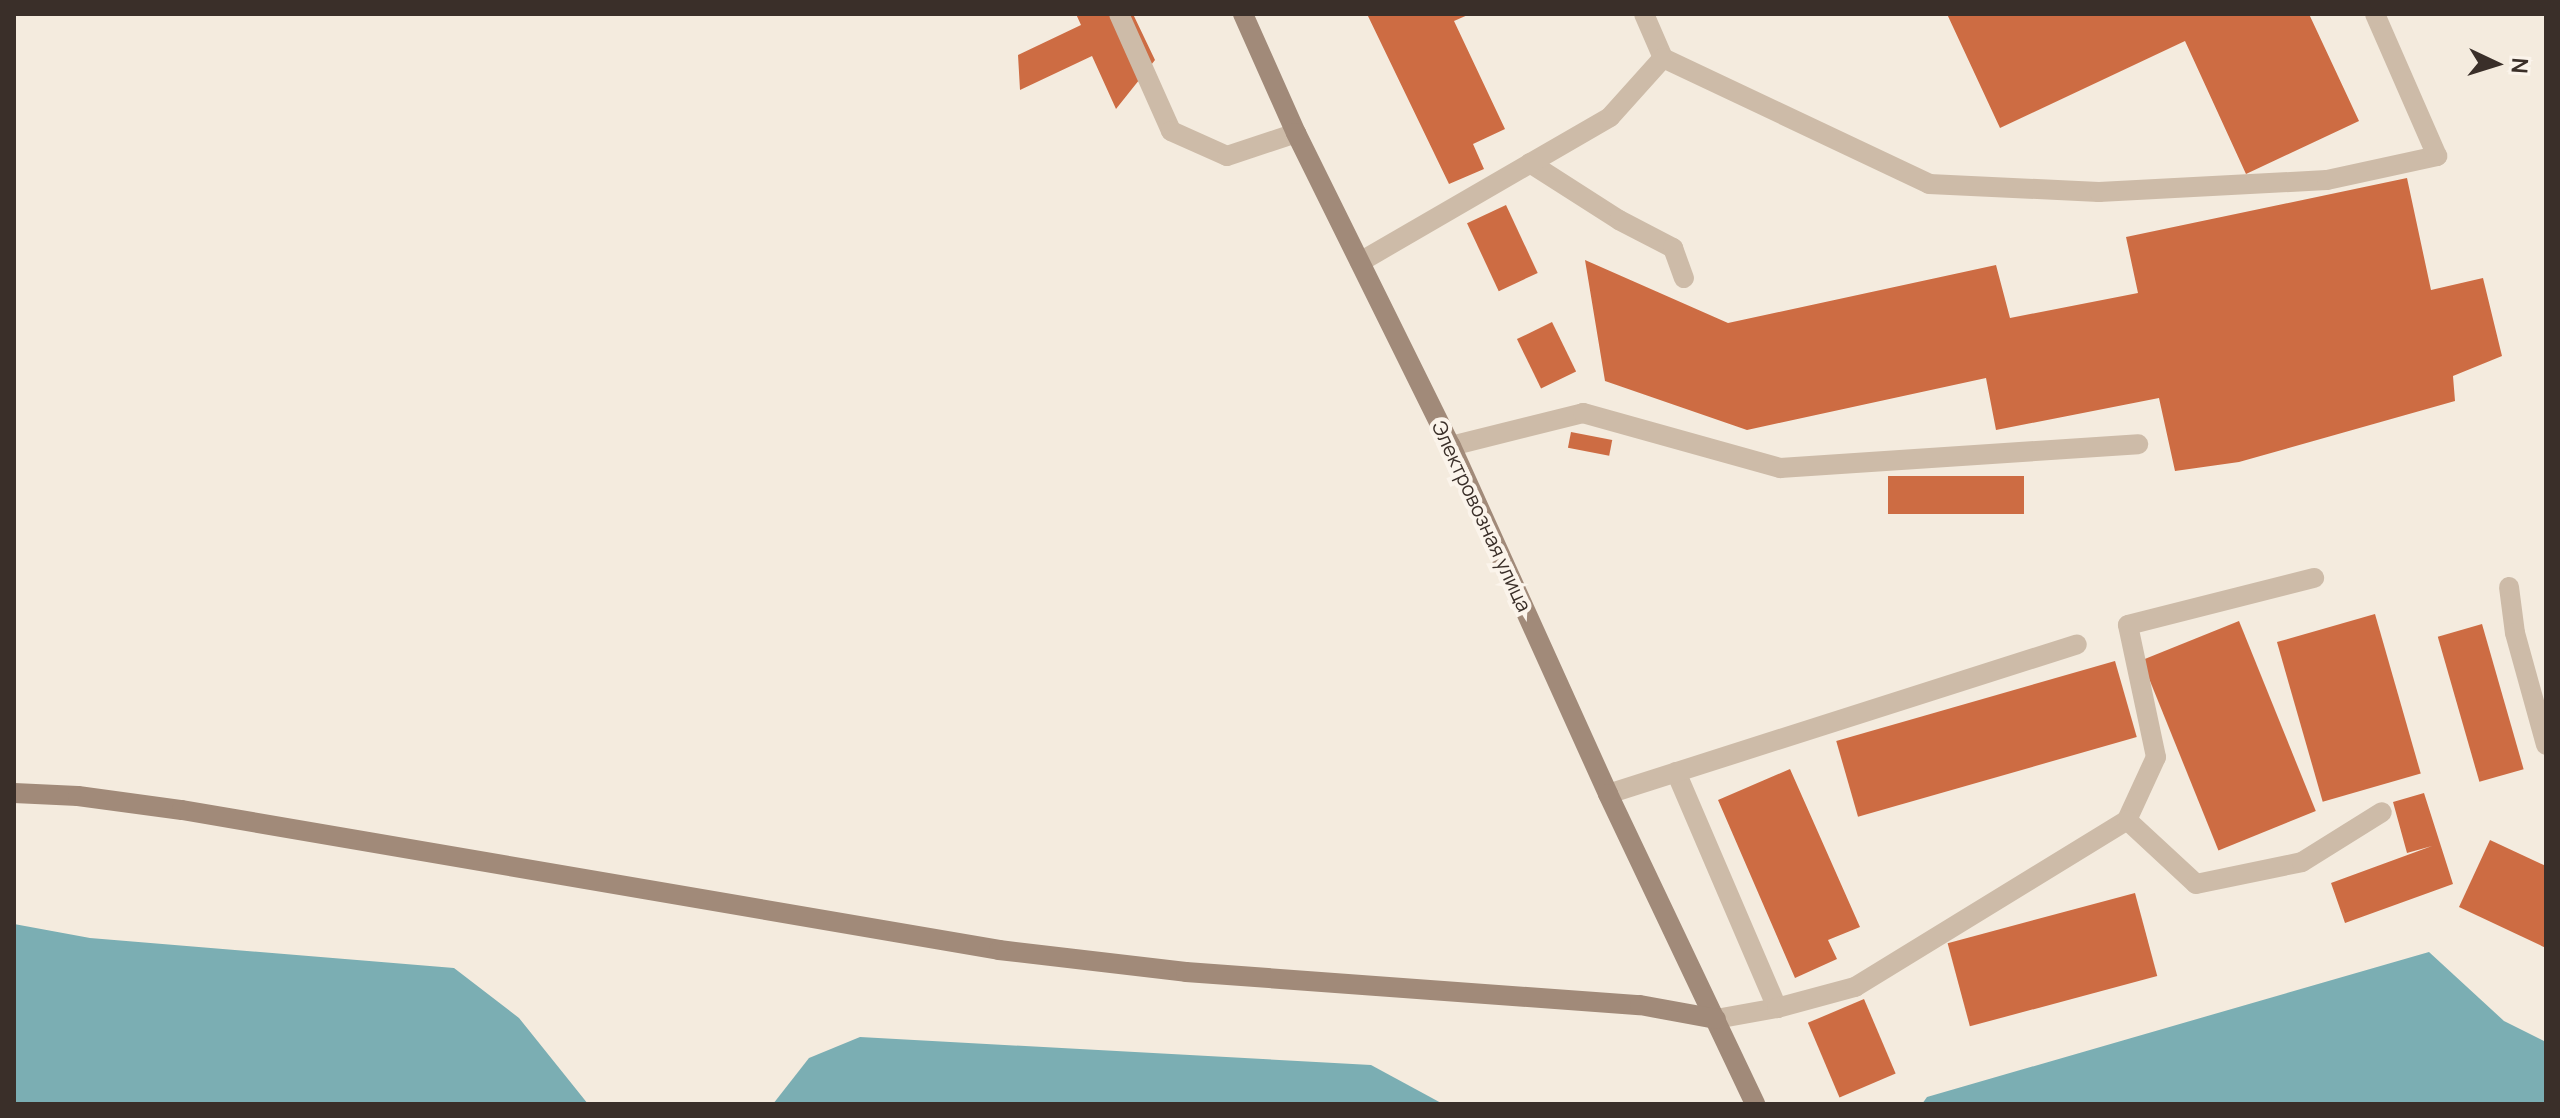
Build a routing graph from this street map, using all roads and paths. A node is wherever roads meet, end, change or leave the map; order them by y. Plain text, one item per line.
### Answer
1 (1119, 14) edge
2 (1243, 14) edge
3 (1644, 14) edge
4 (2375, 14) edge
5 (1663, 58) junction
6 (1296, 133) junction
7 (1530, 163) junction
8 (1360, 262) junction
9 (1684, 278) dead end
10 (2138, 444) dead end
11 (1451, 446) junction
12 (2314, 578) dead end
13 (2509, 587) dead end
14 (2077, 644) dead end
15 (2546, 745) edge
16 (1676, 772) junction
17 (14, 793) edge
18 (1608, 794) junction
19 (2382, 812) dead end
20 (2127, 820) junction
21 (1777, 1008) junction
22 (1716, 1019) junction
23 (1755, 1104) edge

1 - 6 lane
2 - 6 street, Электровозная улица
3 - 5 lane
4 - 5 lane
5 - 7 lane
6 - 8 street, Электровозная улица
7 - 8 lane
7 - 9 lane
8 - 11 street, Электровозная улица
10 - 11 lane
11 - 18 street, Электровозная улица
12 - 20 lane
13 - 15 lane
14 - 16 lane
16 - 18 lane
16 - 21 lane
17 - 22 street
18 - 22 street, Электровозная улица
19 - 20 lane
20 - 21 lane
21 - 22 lane
22 - 23 street, Электровозная улица

